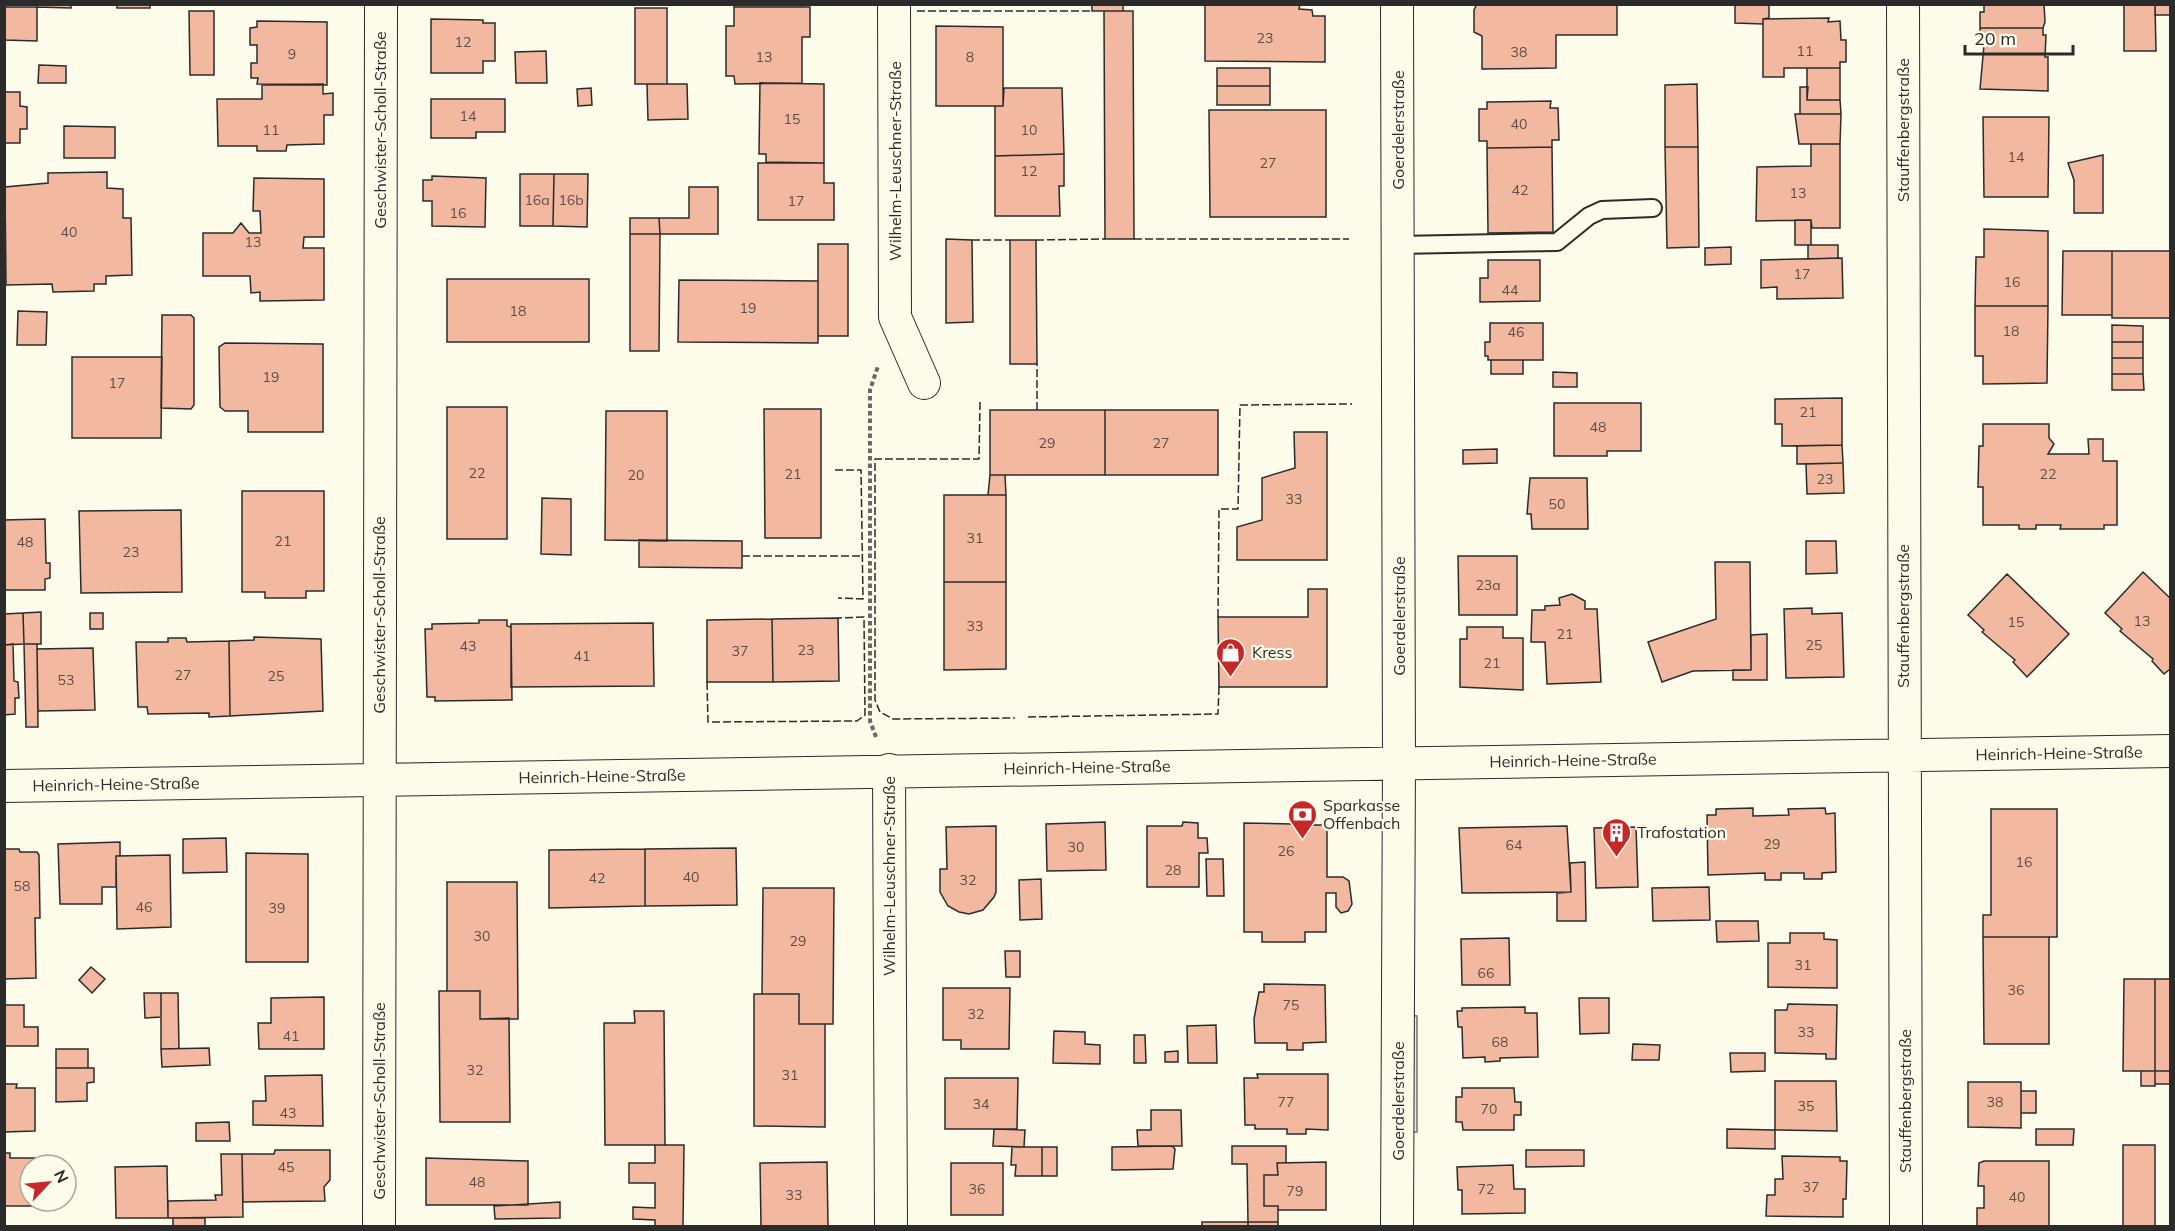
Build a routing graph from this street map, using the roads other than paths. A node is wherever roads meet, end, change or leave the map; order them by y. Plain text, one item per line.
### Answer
1 (381, 4) edge
2 (894, 4) edge
3 (1397, 4) edge
4 (1903, 4) edge
5 (1653, 208) dead end
6 (1398, 245) junction
7 (924, 383) dead end
8 (2170, 751) edge
9 (1903, 755) junction
10 (1399, 762) junction
11 (889, 770) junction
12 (379, 780) junction
13 (4, 786) edge
14 (379, 1227) edge
15 (891, 1227) edge
16 (1397, 1227) edge
17 (1906, 1227) edge

1 - 12 street, Geschwister-Scholl-Straße
2 - 7 street, Wilhelm-Leuschner-Straße
3 - 6 street, Goerdelerstraße
4 - 9 street, Stauffenbergstraße
5 - 6 lane
6 - 10 street, Goerdelerstraße
8 - 9 street, Heinrich-Heine-Straße
9 - 10 street, Heinrich-Heine-Straße
9 - 17 street, Stauffenbergstraße
10 - 11 street, Heinrich-Heine-Straße
10 - 16 street, Goerdelerstraße
11 - 12 street, Heinrich-Heine-Straße
11 - 15 street, Wilhelm-Leuschner-Straße
12 - 13 street, Heinrich-Heine-Straße
12 - 14 street, Geschwister-Scholl-Straße

